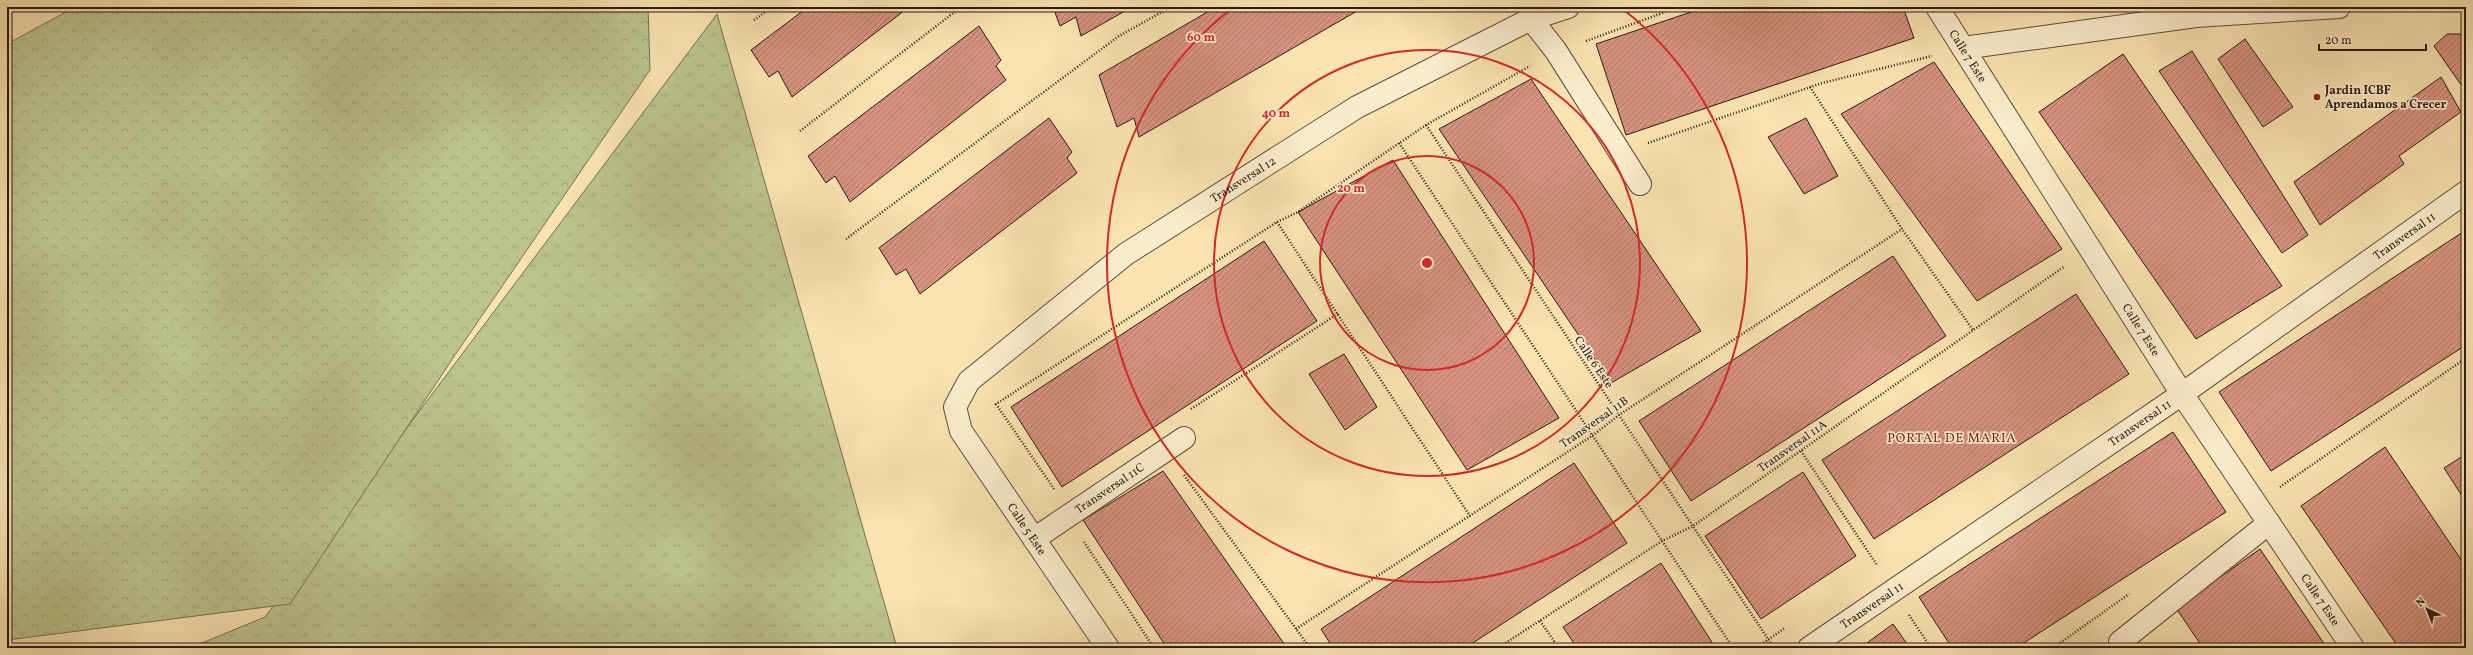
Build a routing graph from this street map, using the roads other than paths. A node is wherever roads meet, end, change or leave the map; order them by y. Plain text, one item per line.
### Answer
1 (1568, 7) edge
2 (1937, 7) edge
3 (2339, 7) edge
4 (1530, 13) edge
5 (1963, 48) junction
6 (1640, 184) dead end
7 (2466, 192) edge
8 (2182, 394) junction
9 (955, 407) joint
10 (1184, 438) dead end
11 (2269, 523) junction
12 (1034, 539) junction
13 (2120, 642) dead end
14 (1108, 648) edge
15 (1809, 648) edge
16 (2353, 648) edge

1 - 4 street, Transversal 12
2 - 5 street, Calle 7 Este
3 - 5 street
4 - 6 street
4 - 9 street, Transversal 12
5 - 8 street, Calle 7 Este
7 - 8 street, Transversal 11
8 - 11 street, Calle 7 Este
8 - 15 street, Transversal 11
9 - 12 street, Calle 5 Este
10 - 12 street, Transversal 11C
11 - 13 street
11 - 16 street, Calle 7 Este
12 - 14 street, Calle 5 Este

